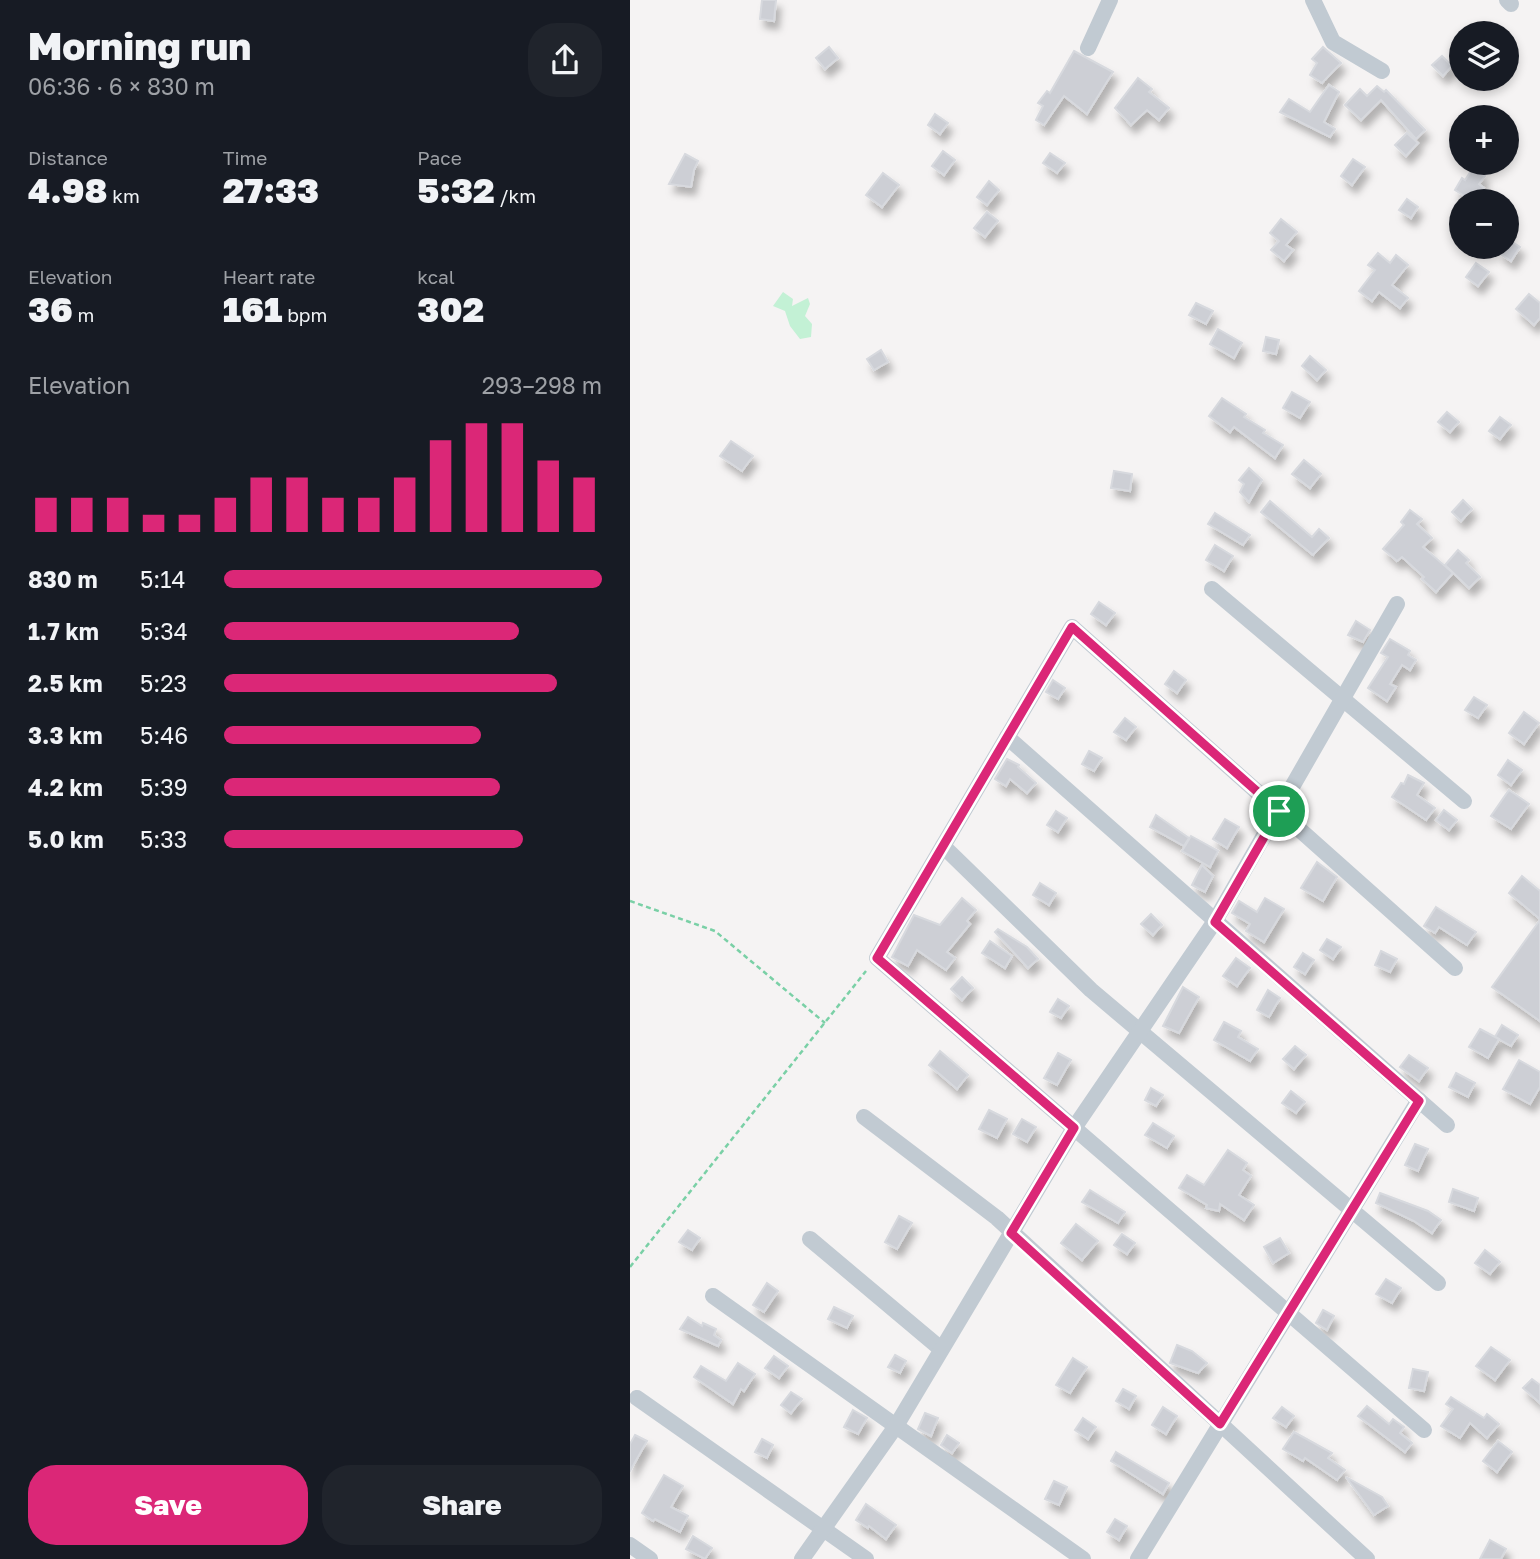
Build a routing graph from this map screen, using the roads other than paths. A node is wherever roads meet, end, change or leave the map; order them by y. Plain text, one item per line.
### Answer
1 (1110, 0) edge
2 (1313, 0) edge
3 (1088, 48) dead end
4 (1382, 71) dead end
5 (1212, 589) dead end
6 (1397, 604) dead end
7 (1342, 699) junction
8 (1007, 737) junction
9 (1464, 800) dead end
10 (1279, 811) junction
11 (943, 846) junction
12 (1215, 922) junction
13 (1455, 968) dead end
14 (1140, 1031) junction
15 (1419, 1101) junction
16 (864, 1117) dead end
17 (1447, 1125) dead end
18 (1074, 1128) junction
19 (1352, 1210) junction
20 (1011, 1233) junction
21 (810, 1239) dead end
22 (1438, 1283) dead end
23 (713, 1296) dead end
24 (1289, 1314) junction
25 (942, 1349) junction
26 (637, 1398) dead end
27 (1220, 1424) junction
28 (896, 1426) junction
29 (1424, 1430) dead end
30 (823, 1529) junction
31 (630, 1545) edge
32 (650, 1559) edge
33 (802, 1559) edge
34 (866, 1559) edge
35 (1083, 1559) edge
36 (1138, 1559) edge
37 (1367, 1559) edge

1 - 3 street
2 - 4 street
5 - 7 street
6 - 7 street
7 - 9 street
7 - 10 street
8 - 10 street
8 - 11 street
8 - 12 street
10 - 12 street
10 - 13 street
11 - 14 street
11 - 18 street
12 - 14 street
12 - 15 street
14 - 18 street
14 - 19 street
15 - 17 street
15 - 19 street
16 - 20 street
18 - 20 street
18 - 24 street
19 - 22 street
19 - 24 street
20 - 25 street
20 - 27 street
21 - 25 street
23 - 28 street
24 - 27 street
24 - 29 street
25 - 28 street
26 - 30 street
27 - 36 street
27 - 37 street
28 - 30 street
28 - 35 street
30 - 33 street
30 - 34 street
31 - 32 street

